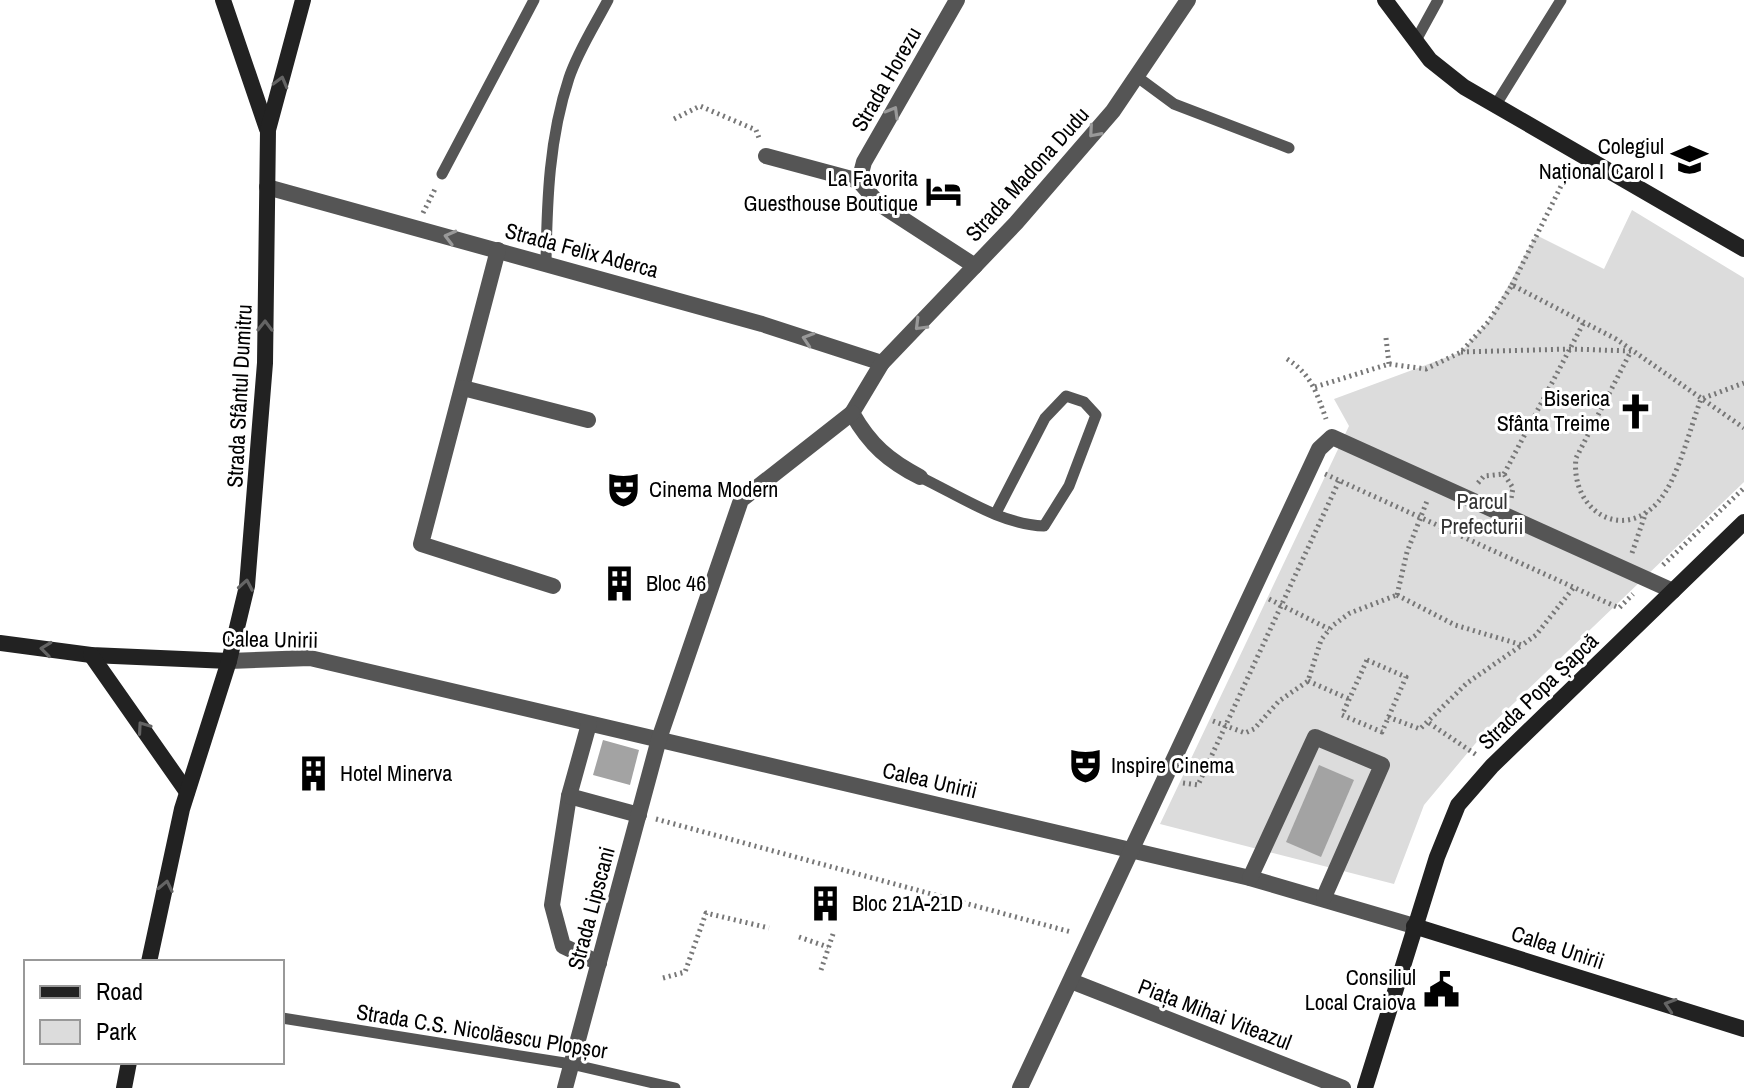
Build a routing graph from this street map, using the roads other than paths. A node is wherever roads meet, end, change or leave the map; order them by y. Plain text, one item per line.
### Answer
1 (223, 0) edge
2 (303, 0) edge
3 (534, 0) edge
4 (608, 0) edge
5 (957, 0) edge
6 (1188, 0) edge
7 (1385, 0) edge
8 (1438, 0) edge
9 (1561, 0) edge
10 (1415, 42) junction
11 (1136, 76) junction
12 (1495, 106) junction
13 (268, 130) junction
14 (1289, 148) dead end
15 (766, 156) road end
16 (442, 174) road end
17 (859, 181) junction
18 (267, 187) junction
19 (1744, 249) edge
20 (498, 250) junction
21 (546, 263) junction
22 (975, 266) junction
23 (882, 363) junction
24 (463, 388) junction
25 (852, 413) junction
26 (588, 420) dead end
27 (920, 477) joint
28 (996, 513) junction
29 (1744, 522) edge
30 (553, 586) dead end
31 (1673, 591) junction
32 (0, 643) edge
33 (91, 655) junction
34 (229, 661) junction
35 (589, 724) junction
36 (659, 739) junction
37 (187, 792) junction
38 (569, 796) junction
39 (639, 815) junction
40 (1130, 849) junction
41 (1250, 878) junction
42 (1324, 897) junction
43 (1414, 926) junction
44 (149, 960) edge
45 (599, 963) junction
46 (1071, 981) junction
47 (284, 1018) edge
48 (1744, 1029) edge
49 (129, 1064) edge
50 (571, 1064) junction
51 (124, 1088) edge
52 (565, 1088) edge
53 (675, 1088) edge
54 (1020, 1088) edge
55 (1343, 1088) edge
56 (1365, 1088) edge

1 - 13 street, Strada Sfântul Dumitru
13 -> 2 street, Strada Sfântul Dumitru
3 - 16 lane
4 - 21 lane
17 -> 5 street, Strada Horezu
6 - 11 street, Strada Madona Dudu
7 - 10 street
8 - 10 lane
9 - 12 lane
10 - 12 street
11 - 14 lane
11 -> 22 street, Strada Madona Dudu
12 - 19 street
13 - 18 street, Strada Sfântul Dumitru
15 - 17 street
17 - 22 street
20 -> 18 street, Strada Felix Aderca
34 -> 18 street, Strada Sfântul Dumitru
20 - 21 street, Strada Felix Aderca
20 - 24 street
23 -> 21 street, Strada Felix Aderca
22 -> 23 street, Strada Madona Dudu
23 - 25 street, Strada Madona Dudu
24 - 26 street
24 - 30 street
25 - 27 street
25 - 36 street, Strada Lipscani
27 - 28 lane
28 - 28 lane
29 - 31 street, Strada Popa Șapcă
31 - 40 street
31 - 43 street, Strada Popa Șapcă
33 -> 32 street, Calea Unirii
33 - 34 street, Calea Unirii
37 -> 33 street
34 - 35 street, Calea Unirii
34 - 37 street, Strada Sfântul Dumitru
35 - 36 street, Calea Unirii
35 - 38 street
36 - 39 street, Strada Lipscani
36 - 40 street, Calea Unirii
44 -> 37 street, Strada Sfântul Dumitru
38 - 39 street
38 - 45 street
39 - 45 street, Strada Lipscani
40 - 41 street, Calea Unirii
40 - 46 street
41 - 42 street, Calea Unirii
41 - 42 street
42 - 43 street, Calea Unirii
48 -> 43 street, Calea Unirii
43 - 56 street, Strada Popa Șapcă
45 - 50 street, Strada Lipscani
46 - 54 street
46 - 55 street, Piața Mihai Viteazul
47 - 50 lane, Strada C.S. Nicolăescu Plopșor
49 - 51 street
50 - 52 street, Strada Lipscani
50 - 53 lane, Strada C.S. Nicolăescu Plopșor

